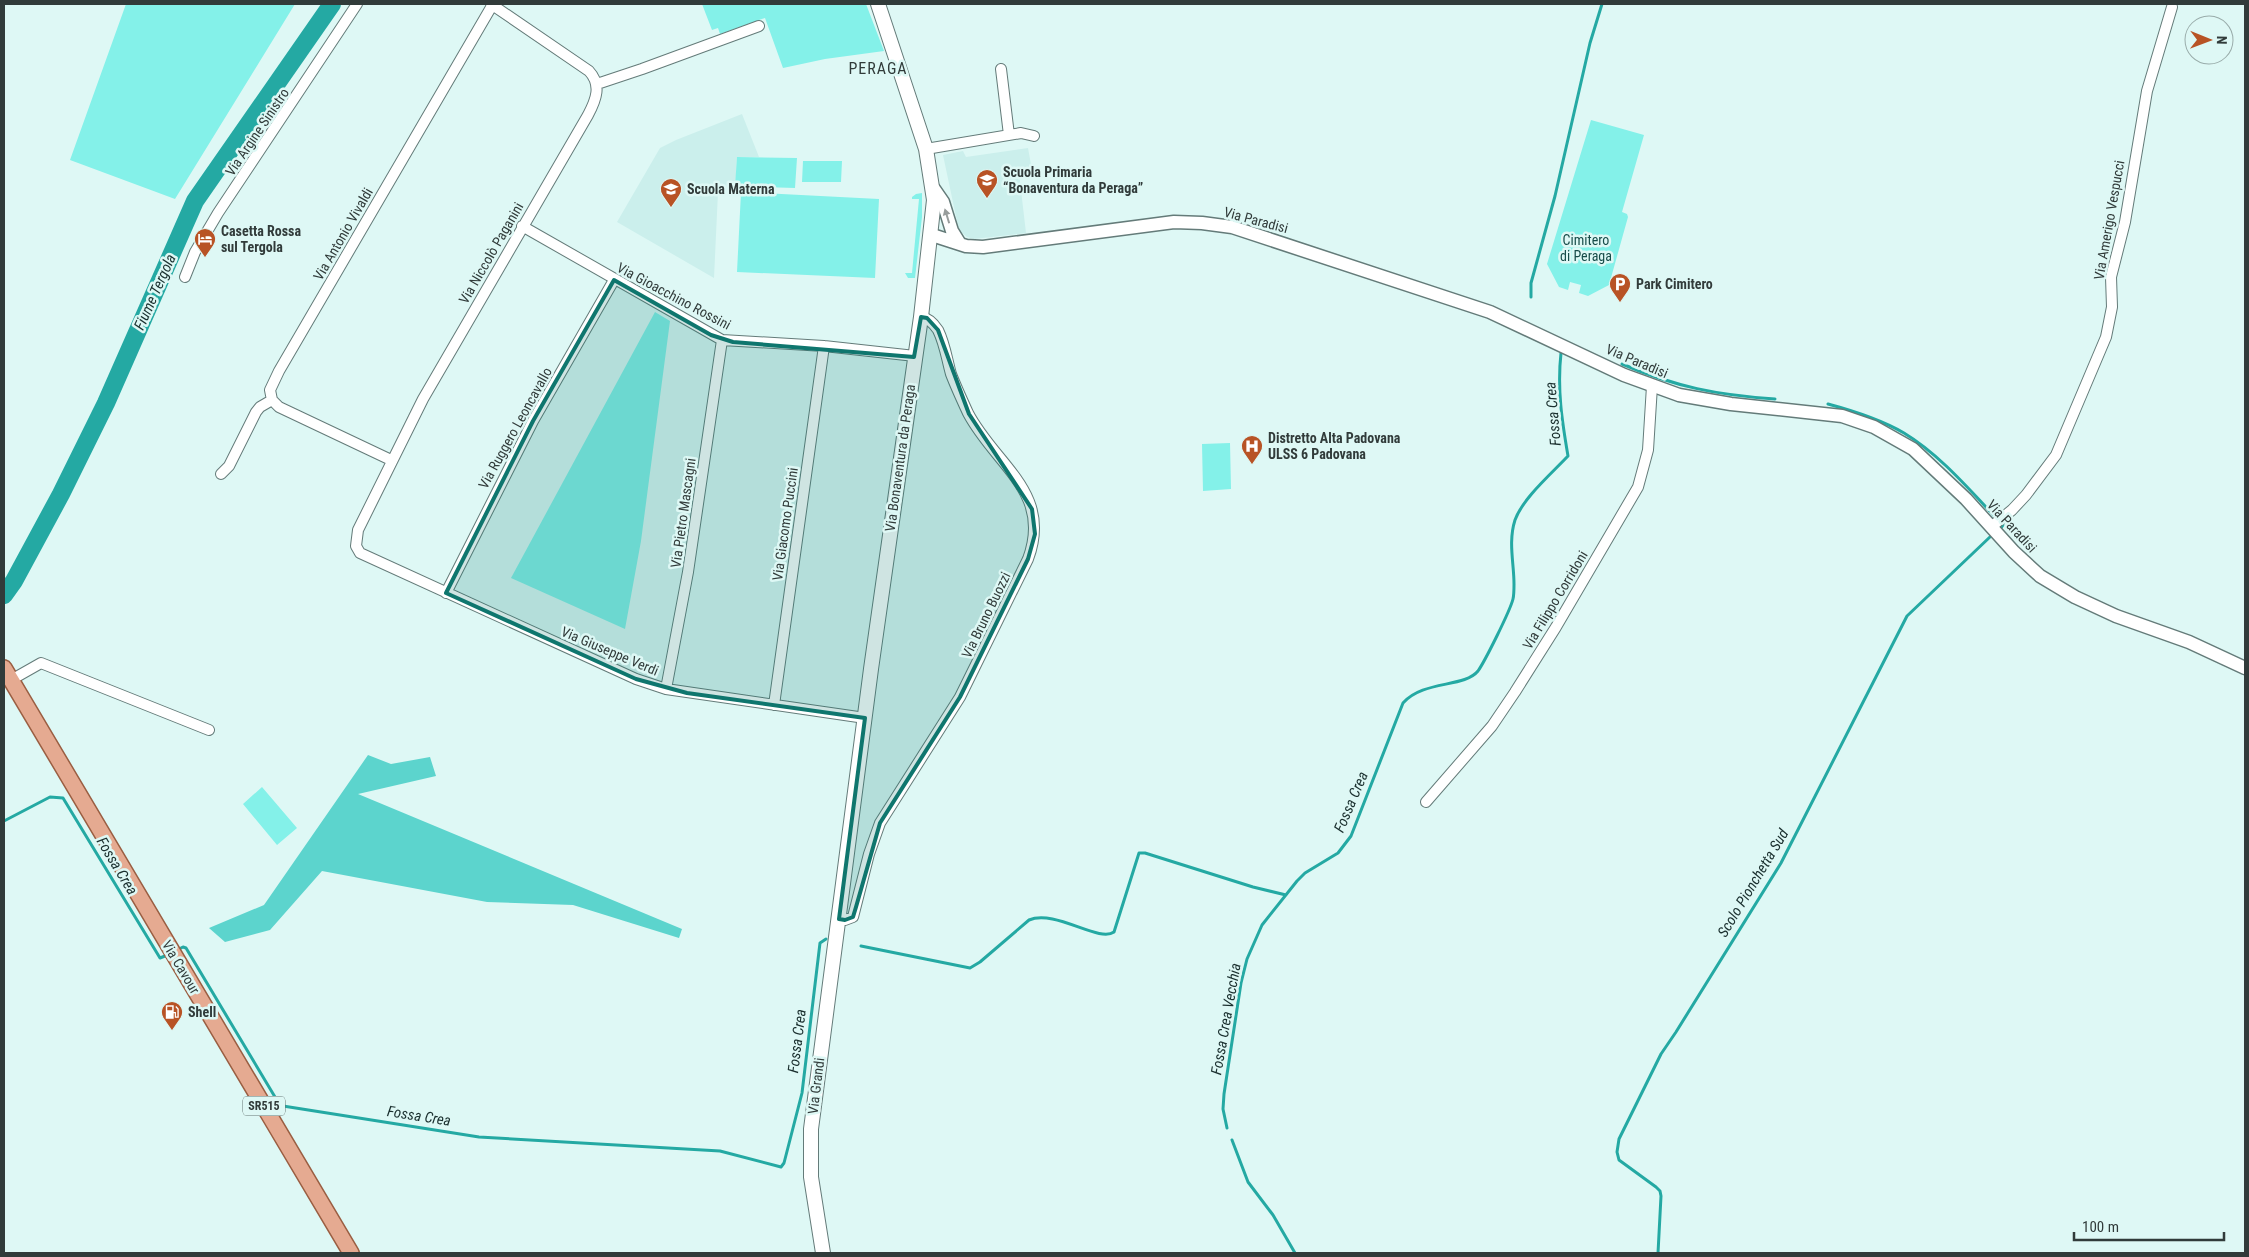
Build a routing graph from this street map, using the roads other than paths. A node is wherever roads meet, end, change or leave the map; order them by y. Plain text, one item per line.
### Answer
1 (357, 4) edge
2 (492, 4) edge
3 (878, 4) edge
4 (2172, 7) dead end
5 (759, 26) dead end
6 (1001, 69) dead end
7 (597, 84) junction
8 (1008, 135) junction
9 (1034, 136) dead end
10 (926, 149) junction
11 (934, 189) junction
12 (522, 226) junction
13 (932, 235) junction
14 (960, 244) junction
15 (185, 277) dead end
16 (614, 280) junction
17 (921, 317) junction
18 (722, 340) junction
19 (824, 346) junction
20 (915, 356) junction
21 (1652, 386) junction
22 (272, 400) junction
23 (391, 460) junction
24 (221, 474) dead end
25 (1997, 523) junction
26 (360, 553) joint
27 (446, 593) junction
28 (2245, 668) edge
29 (7, 674) edge
30 (666, 689) junction
31 (774, 706) junction
32 (866, 718) junction
33 (209, 730) dead end
34 (1426, 802) dead end
35 (839, 919) junction
36 (351, 1253) edge
37 (823, 1253) edge

1 - 15 street, Via Argine Sinistro
2 - 7 street
2 - 22 street, Via Antonio Vivaldi
3 - 10 main road, Via Bonaventura da Peraga
4 - 25 street, Via Amerigo Vespucci
5 - 7 street
6 - 8 street
7 - 12 street, Via Niccolò Paganini
8 - 9 street
8 - 10 street
10 - 11 main road, Via Bonaventura da Peraga
11 - 13 main road, Via Bonaventura da Peraga
14 -> 11 street
12 - 16 street, Via Gioacchino Rossini
12 - 23 street, Via Niccolò Paganini
13 - 14 street, Via Paradisi
13 - 17 main road, Via Bonaventura da Peraga
14 - 21 street, Via Paradisi
16 - 18 street, Via Gioacchino Rossini
16 - 27 street, Via Ruggero Leoncavallo
17 - 20 main road, Via Bonaventura da Peraga
17 - 35 street, Via Bruno Buozzi
18 - 19 street, Via Gioacchino Rossini
18 - 30 street, Via Pietro Mascagni
19 - 20 street, Via Gioacchino Rossini
19 - 31 street, Via Giacomo Puccini
20 - 32 main road, Via Bonaventura da Peraga
21 - 25 street, Via Paradisi
21 - 34 street, Via Filippo Corridoni
22 - 23 street
22 - 24 street
23 - 26 street, Via Niccolò Paganini
25 - 28 street, Via Paradisi
26 - 27 street, Via Giuseppe Verdi
27 - 30 street, Via Giuseppe Verdi
29 - 33 street, Via Cavour
29 - 36 main road, Via Cavour / SR515
30 - 31 street, Via Giuseppe Verdi
31 - 32 street, Via Giuseppe Verdi
32 - 35 main road, Via Bonaventura da Peraga
35 - 37 main road, Via Grandi

